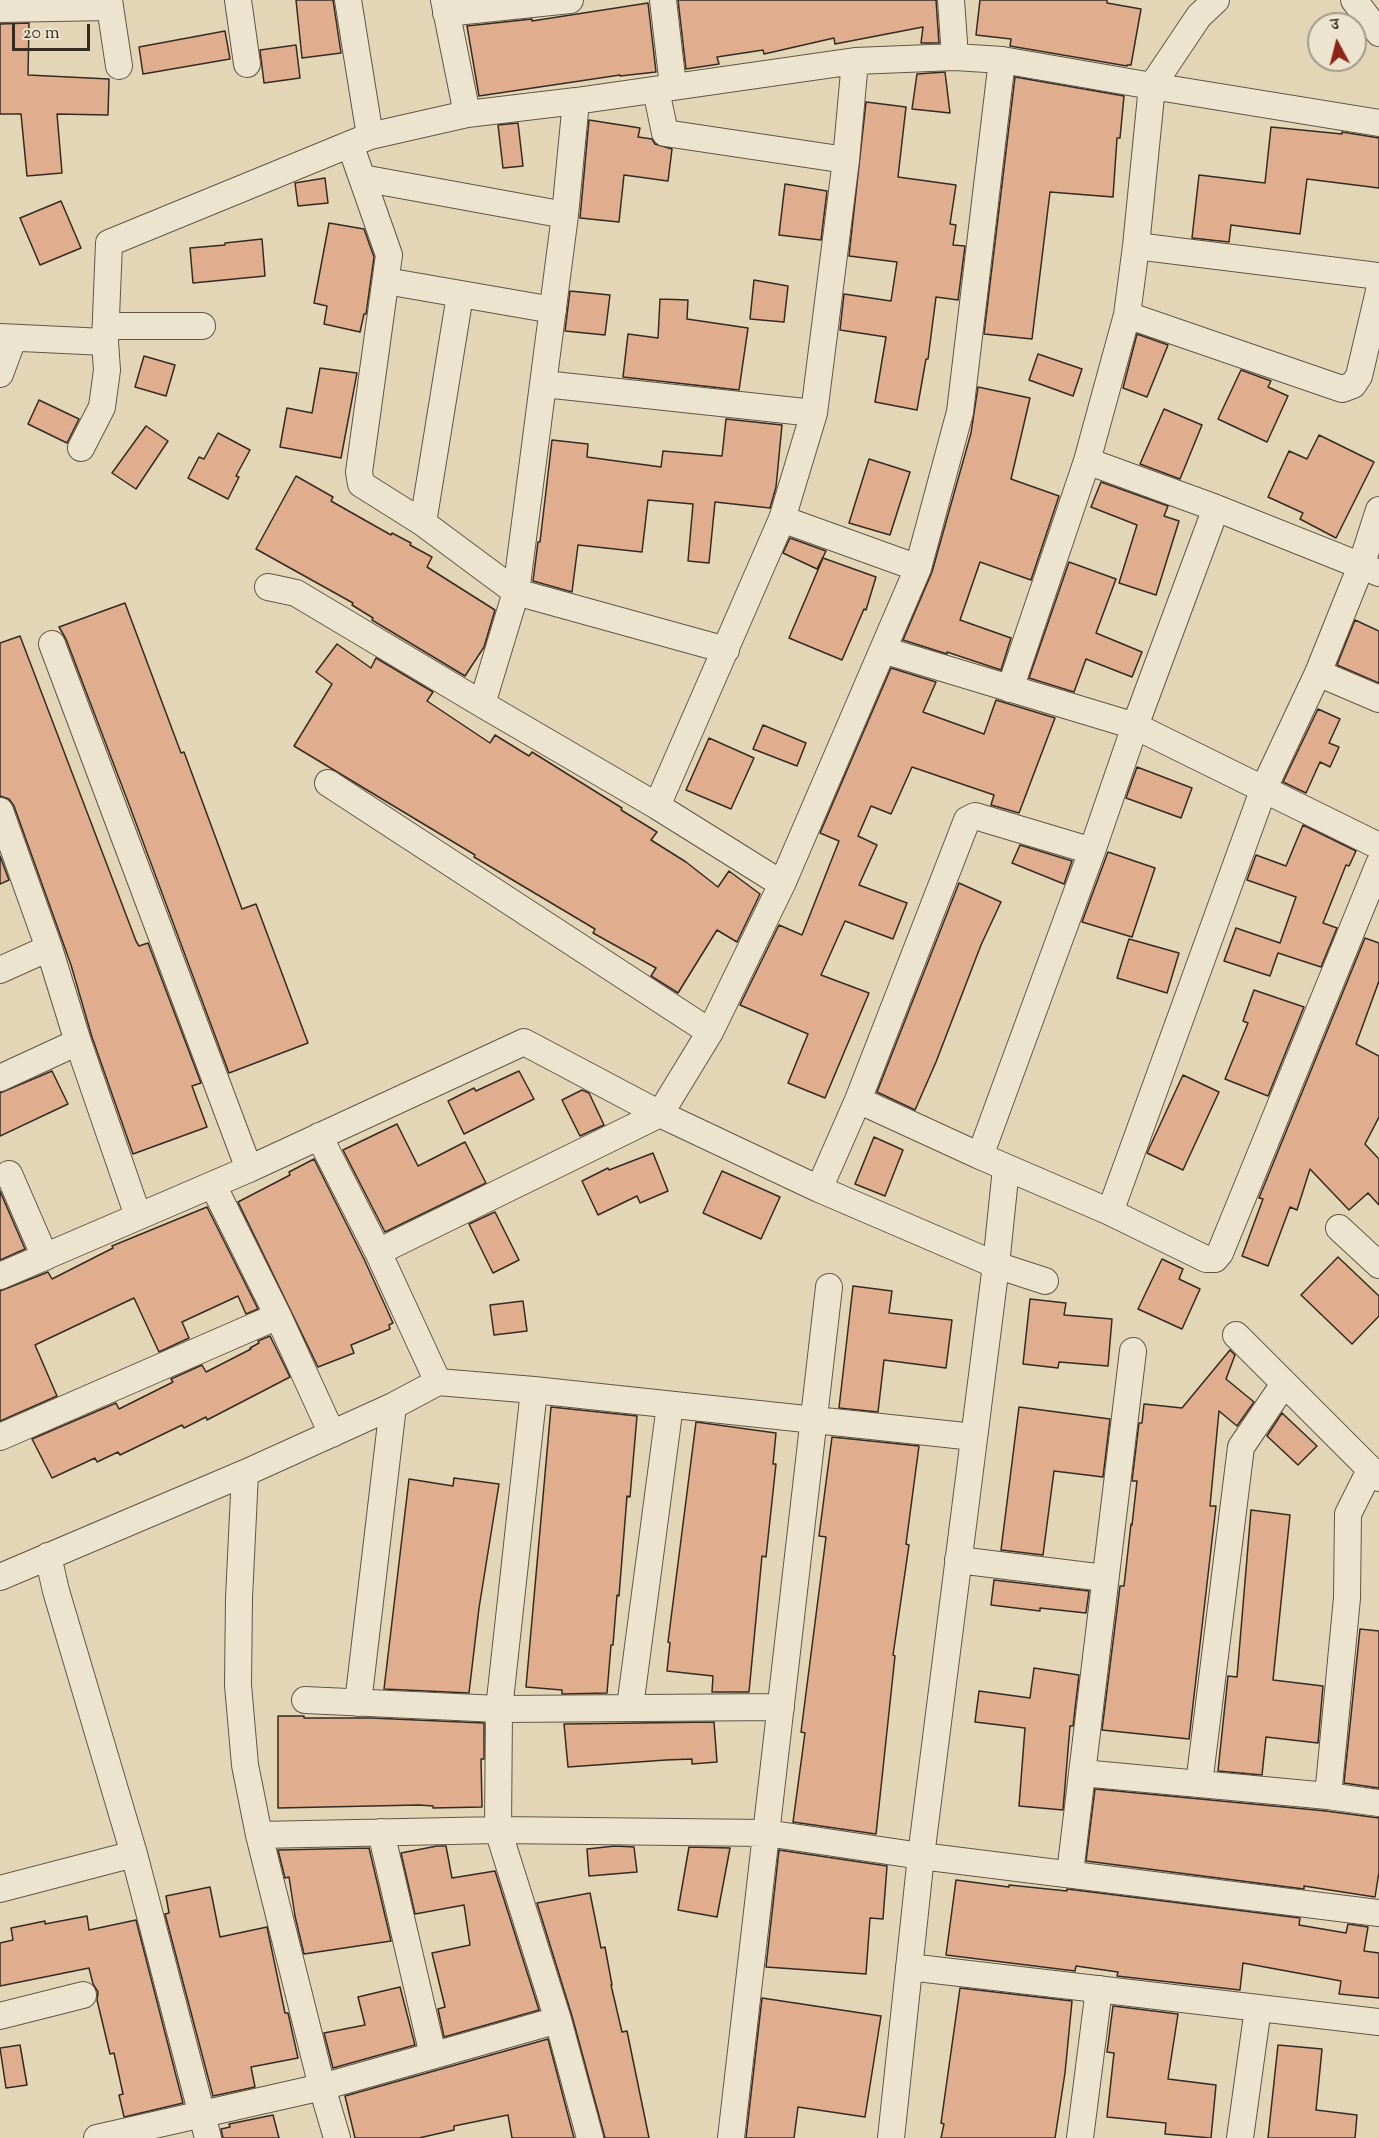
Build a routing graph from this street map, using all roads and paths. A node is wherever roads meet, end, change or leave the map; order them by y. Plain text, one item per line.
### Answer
1 (237, 0) edge
2 (348, 0) edge
3 (568, 0) edge
4 (663, 0) edge
5 (951, 0) edge
6 (1216, 0) edge
7 (1354, 0) edge
8 (109, 3) edge
9 (445, 7) edge
10 (0, 9) edge
11 (1379, 33) edge
12 (955, 57) junction
13 (1002, 60) junction
14 (855, 61) junction
15 (248, 64) dead end
16 (119, 66) dead end
17 (1152, 86) junction
18 (664, 88) junction
19 (576, 101) junction
20 (467, 114) junction
21 (1379, 123) edge
22 (360, 140) junction
23 (846, 160) junction
24 (362, 178) junction
25 (565, 215) junction
26 (1136, 246) junction
27 (1379, 276) edge
28 (386, 282) junction
29 (1379, 291) edge
30 (460, 295) junction
31 (553, 309) junction
32 (1127, 315) junction
33 (202, 326) dead end
34 (105, 334) junction
35 (7, 338) edge
36 (0, 374) edge
37 (544, 384) junction
38 (814, 413) junction
39 (81, 448) dead end
40 (1087, 461) junction
41 (1216, 508) junction
42 (1379, 510) edge
43 (782, 519) junction
44 (423, 523) junction
45 (918, 568) junction
46 (1370, 569) edge
47 (268, 587) dead end
48 (516, 592) junction
49 (52, 644) dead end
50 (726, 650) junction
51 (883, 650) junction
52 (1318, 673) junction
53 (1010, 689) junction
54 (1379, 699) edge
55 (482, 704) junction
56 (1135, 726) junction
57 (328, 783) dead end
58 (1264, 788) junction
59 (657, 806) junction
60 (0, 811) edge
61 (1379, 846) edge
62 (1092, 851) junction
63 (1379, 864) edge
64 (782, 885) junction
65 (49, 948) junction
66 (0, 970) edge
67 (710, 1032) junction
68 (78, 1042) junction
69 (0, 1078) edge
70 (858, 1100) junction
71 (660, 1114) junction
72 (319, 1136) junction
73 (980, 1156) junction
74 (1006, 1167) junction
75 (249, 1169) junction
76 (9, 1174) dead end
77 (213, 1185) junction
78 (819, 1189) junction
79 (1110, 1212) junction
80 (138, 1216) junction
81 (1339, 1228) dead end
82 (378, 1252) junction
83 (45, 1257) junction
84 (996, 1264) junction
85 (1379, 1265) edge
86 (0, 1276) edge
87 (1045, 1281) dead end
88 (829, 1287) dead end
89 (278, 1316) junction
90 (1236, 1335) dead end
91 (1132, 1352) dead end
92 (438, 1382) junction
93 (1284, 1384) junction
94 (534, 1390) junction
95 (670, 1405) junction
96 (393, 1406) junction
97 (814, 1420) junction
98 (332, 1434) junction
99 (0, 1437) edge
100 (974, 1437) junction
101 (245, 1473) junction
102 (1375, 1474) edge
103 (48, 1556) junction
104 (958, 1560) junction
105 (0, 1577) edge
106 (1105, 1578) junction
107 (305, 1700) dead end
108 (358, 1703) junction
109 (630, 1707) junction
110 (781, 1707) junction
111 (499, 1709) junction
112 (1082, 1773) junction
113 (1199, 1785) junction
114 (1328, 1796) junction
115 (1379, 1803) edge
116 (498, 1830) junction
117 (381, 1832) junction
118 (766, 1833) junction
119 (259, 1835) junction
120 (134, 1854) junction
121 (921, 1856) junction
122 (1070, 1873) junction
123 (2, 1882) edge
124 (1379, 1913) edge
125 (909, 1967) junction
126 (1099, 1989) junction
127 (83, 1995) dead end
128 (1258, 2008) junction
129 (0, 2016) edge
130 (558, 2020) junction
131 (1379, 2022) edge
132 (433, 2055) junction
133 (322, 2087) junction
134 (205, 2127) edge
135 (97, 2138) edge
136 (337, 2138) edge
137 (590, 2138) edge
138 (731, 2138) edge
139 (891, 2138) edge
140 (1080, 2138) edge
141 (1240, 2138) edge

1 - 15 street
2 - 22 street
3 - 9 street
4 - 18 street
5 - 12 street
6 - 17 street
7 - 11 street
8 - 10 street
8 - 16 street
9 - 20 street
12 - 13 street
12 - 14 street
13 - 17 street
13 - 45 street
14 - 18 street
14 - 23 street
17 - 21 street
17 - 26 street
18 - 19 street
18 - 23 street
19 - 20 street
19 - 25 street
20 - 22 street
22 - 24 street
22 - 34 street
23 - 38 street
24 - 25 street
24 - 28 street
25 - 31 street
26 - 27 street
26 - 32 street
28 - 30 street
28 - 44 street
29 - 32 street
30 - 31 street
30 - 44 street
31 - 37 street
32 - 40 street
33 - 34 street
34 - 35 street
34 - 39 street
35 - 36 street
37 - 38 street
37 - 48 street
38 - 43 street
40 - 41 street
40 - 53 street
41 - 46 street
41 - 56 street
42 - 46 street
43 - 45 street
43 - 50 street
44 - 48 street
45 - 51 street
46 - 52 street
47 - 55 street
48 - 50 street
48 - 55 street
49 - 75 street
50 - 59 street
51 - 53 street
51 - 64 street
52 - 54 street
52 - 58 street
53 - 56 street
55 - 59 street
56 - 58 street
56 - 62 street
57 - 67 street
58 - 61 street
58 - 79 street
59 - 64 street
60 - 65 street
62 - 70 street
62 - 73 street
63 - 79 street
64 - 67 street
65 - 66 street
65 - 68 street
67 - 71 street
68 - 69 street
68 - 80 street
70 - 73 street
70 - 78 street
71 - 72 street
71 - 78 street
71 - 82 street
72 - 75 street
72 - 82 street
73 - 74 street
74 - 79 street
74 - 84 street
75 - 77 street
76 - 83 street
77 - 80 street
77 - 89 street
78 - 84 street
80 - 83 street
81 - 85 street
82 - 92 street
83 - 86 street
84 - 87 street
84 - 100 street
88 - 97 street
89 - 98 street
89 - 99 street
90 - 93 street
91 - 106 street
92 - 94 street
92 - 96 street
93 - 102 street
93 - 113 street
94 - 95 street
94 - 111 street
95 - 97 street
95 - 109 street
96 - 98 street
96 - 108 street
97 - 100 street
97 - 110 street
98 - 101 street
100 - 104 street
101 - 103 street
101 - 119 street
102 - 114 street
103 - 105 street
103 - 120 street
104 - 106 street
104 - 121 street
106 - 112 street
107 - 108 street
108 - 111 street
109 - 110 street
109 - 111 street
110 - 118 street
111 - 116 street
112 - 113 street
112 - 122 street
113 - 114 street
114 - 115 street
116 - 117 street
116 - 118 street
116 - 130 street
117 - 119 street
117 - 132 street
118 - 121 street
118 - 138 street
119 - 133 street
120 - 123 street
120 - 134 street
121 - 122 street
121 - 125 street
122 - 124 street
125 - 126 street
125 - 139 street
126 - 128 street
126 - 140 street
127 - 129 street
128 - 131 street
128 - 141 street
130 - 132 street
130 - 137 street
132 - 133 street
133 - 134 street
133 - 136 street
134 - 135 street

